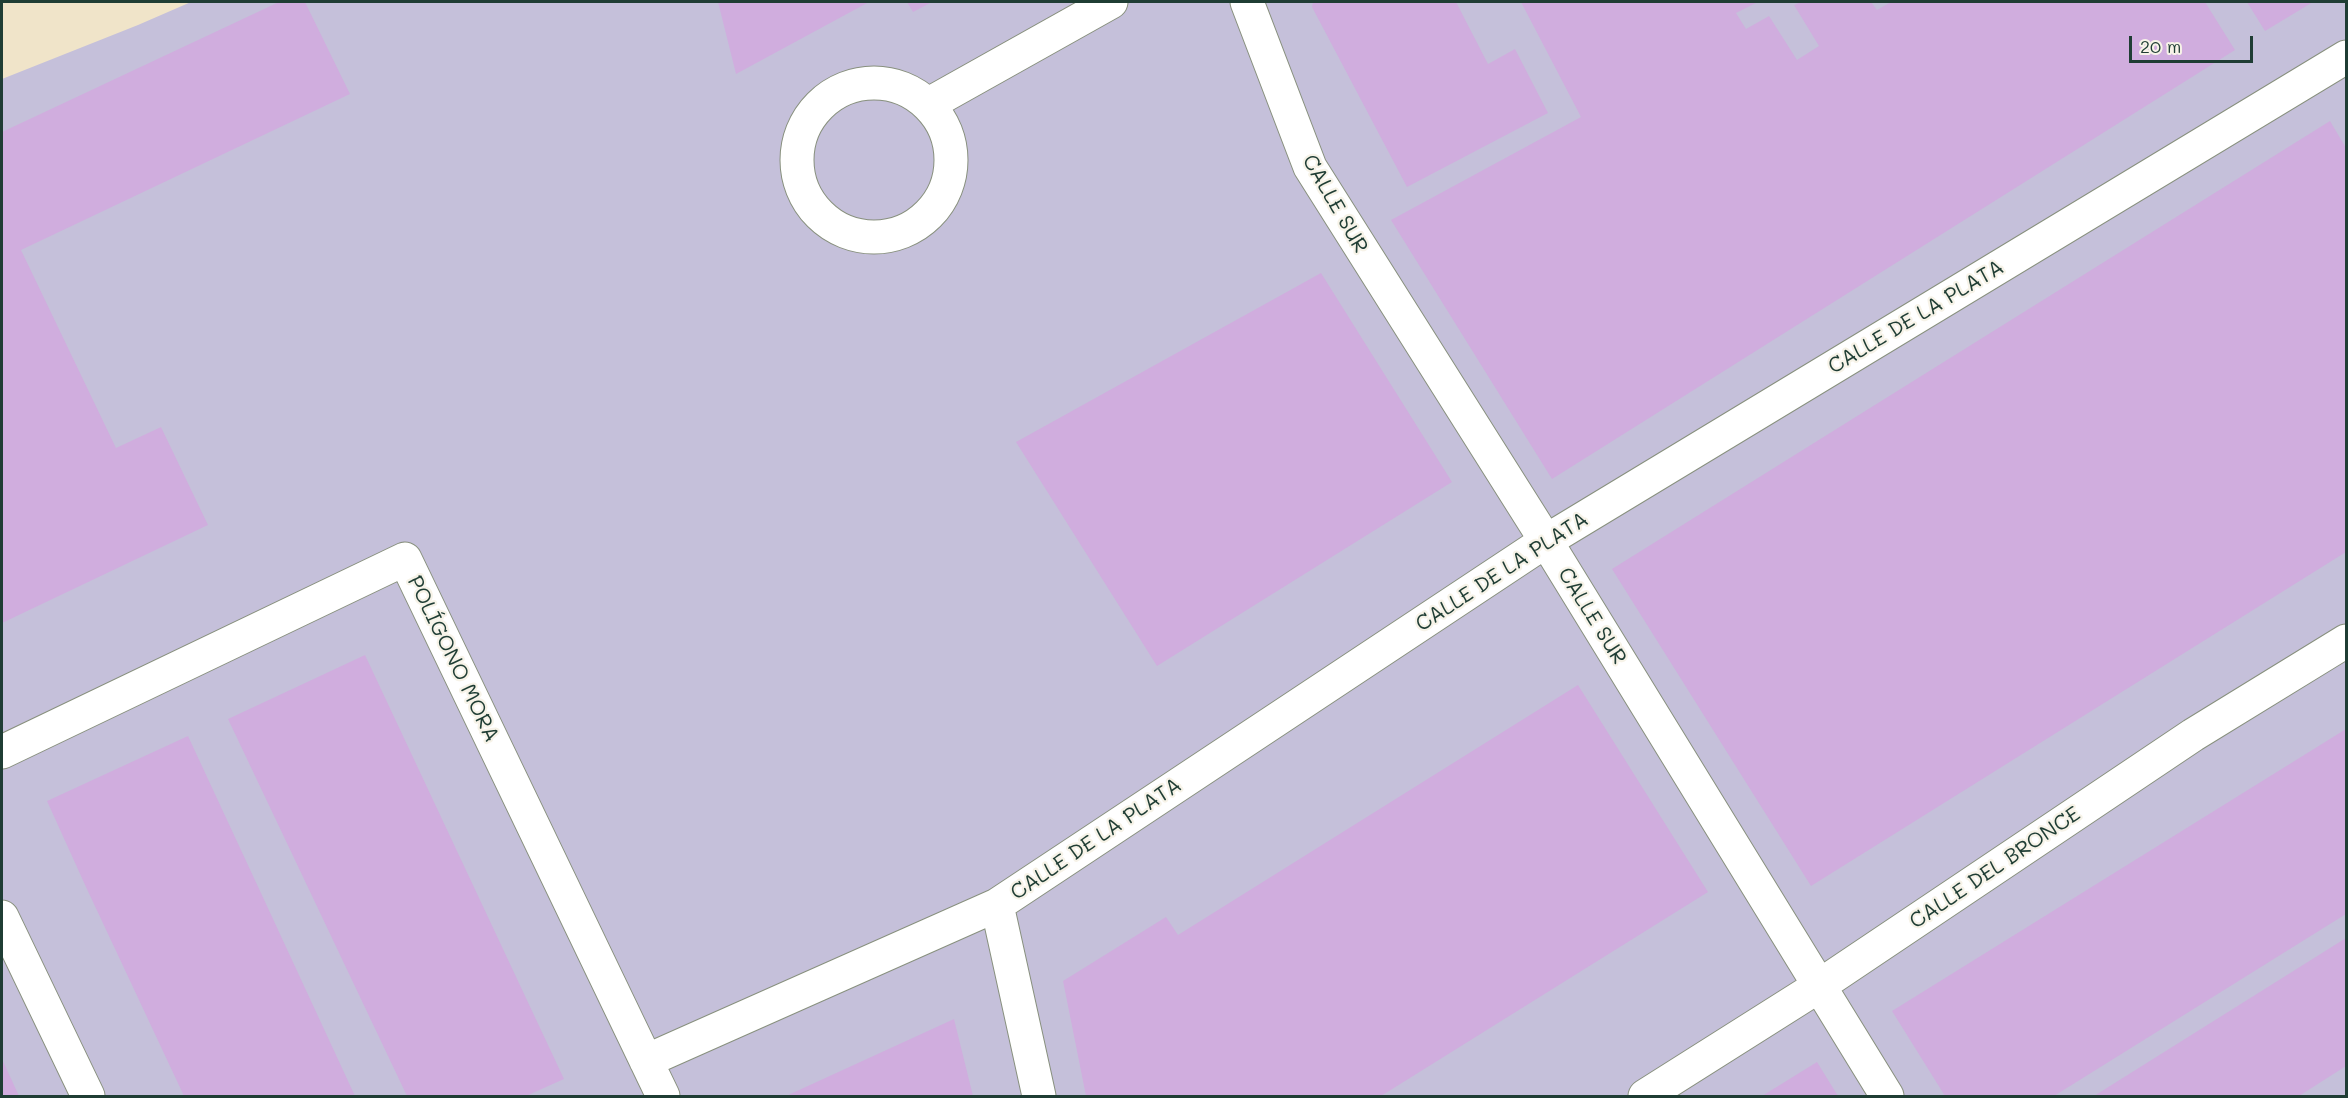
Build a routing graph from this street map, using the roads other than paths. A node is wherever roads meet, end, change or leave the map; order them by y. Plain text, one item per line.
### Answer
1 (1112, 2) edge
2 (1247, 2) edge
3 (2346, 57) edge
4 (929, 104) junction
5 (1546, 541) junction
6 (2346, 641) edge
7 (2, 752) edge
8 (997, 905) junction
9 (2, 917) edge
10 (1819, 986) junction
11 (646, 1061) junction
12 (88, 1096) edge
13 (663, 1096) edge
14 (1039, 1096) edge
15 (1645, 1096) edge
16 (1887, 1096) edge

1 - 4 street
2 - 5 street, CALLE SUR
3 - 5 street, CALLE DE LA PLATA
4 - 4 street
5 - 8 street, CALLE DE LA PLATA
5 - 10 street, CALLE SUR
6 - 10 street, CALLE DEL BRONCE
7 - 11 street, POLÍGONO MORA
8 - 11 street, CALLE DE LA PLATA
8 - 14 street
9 - 12 street
10 - 15 street, CALLE DEL BRONCE
10 - 16 street, CALLE SUR
11 - 13 street, POLÍGONO MORA

